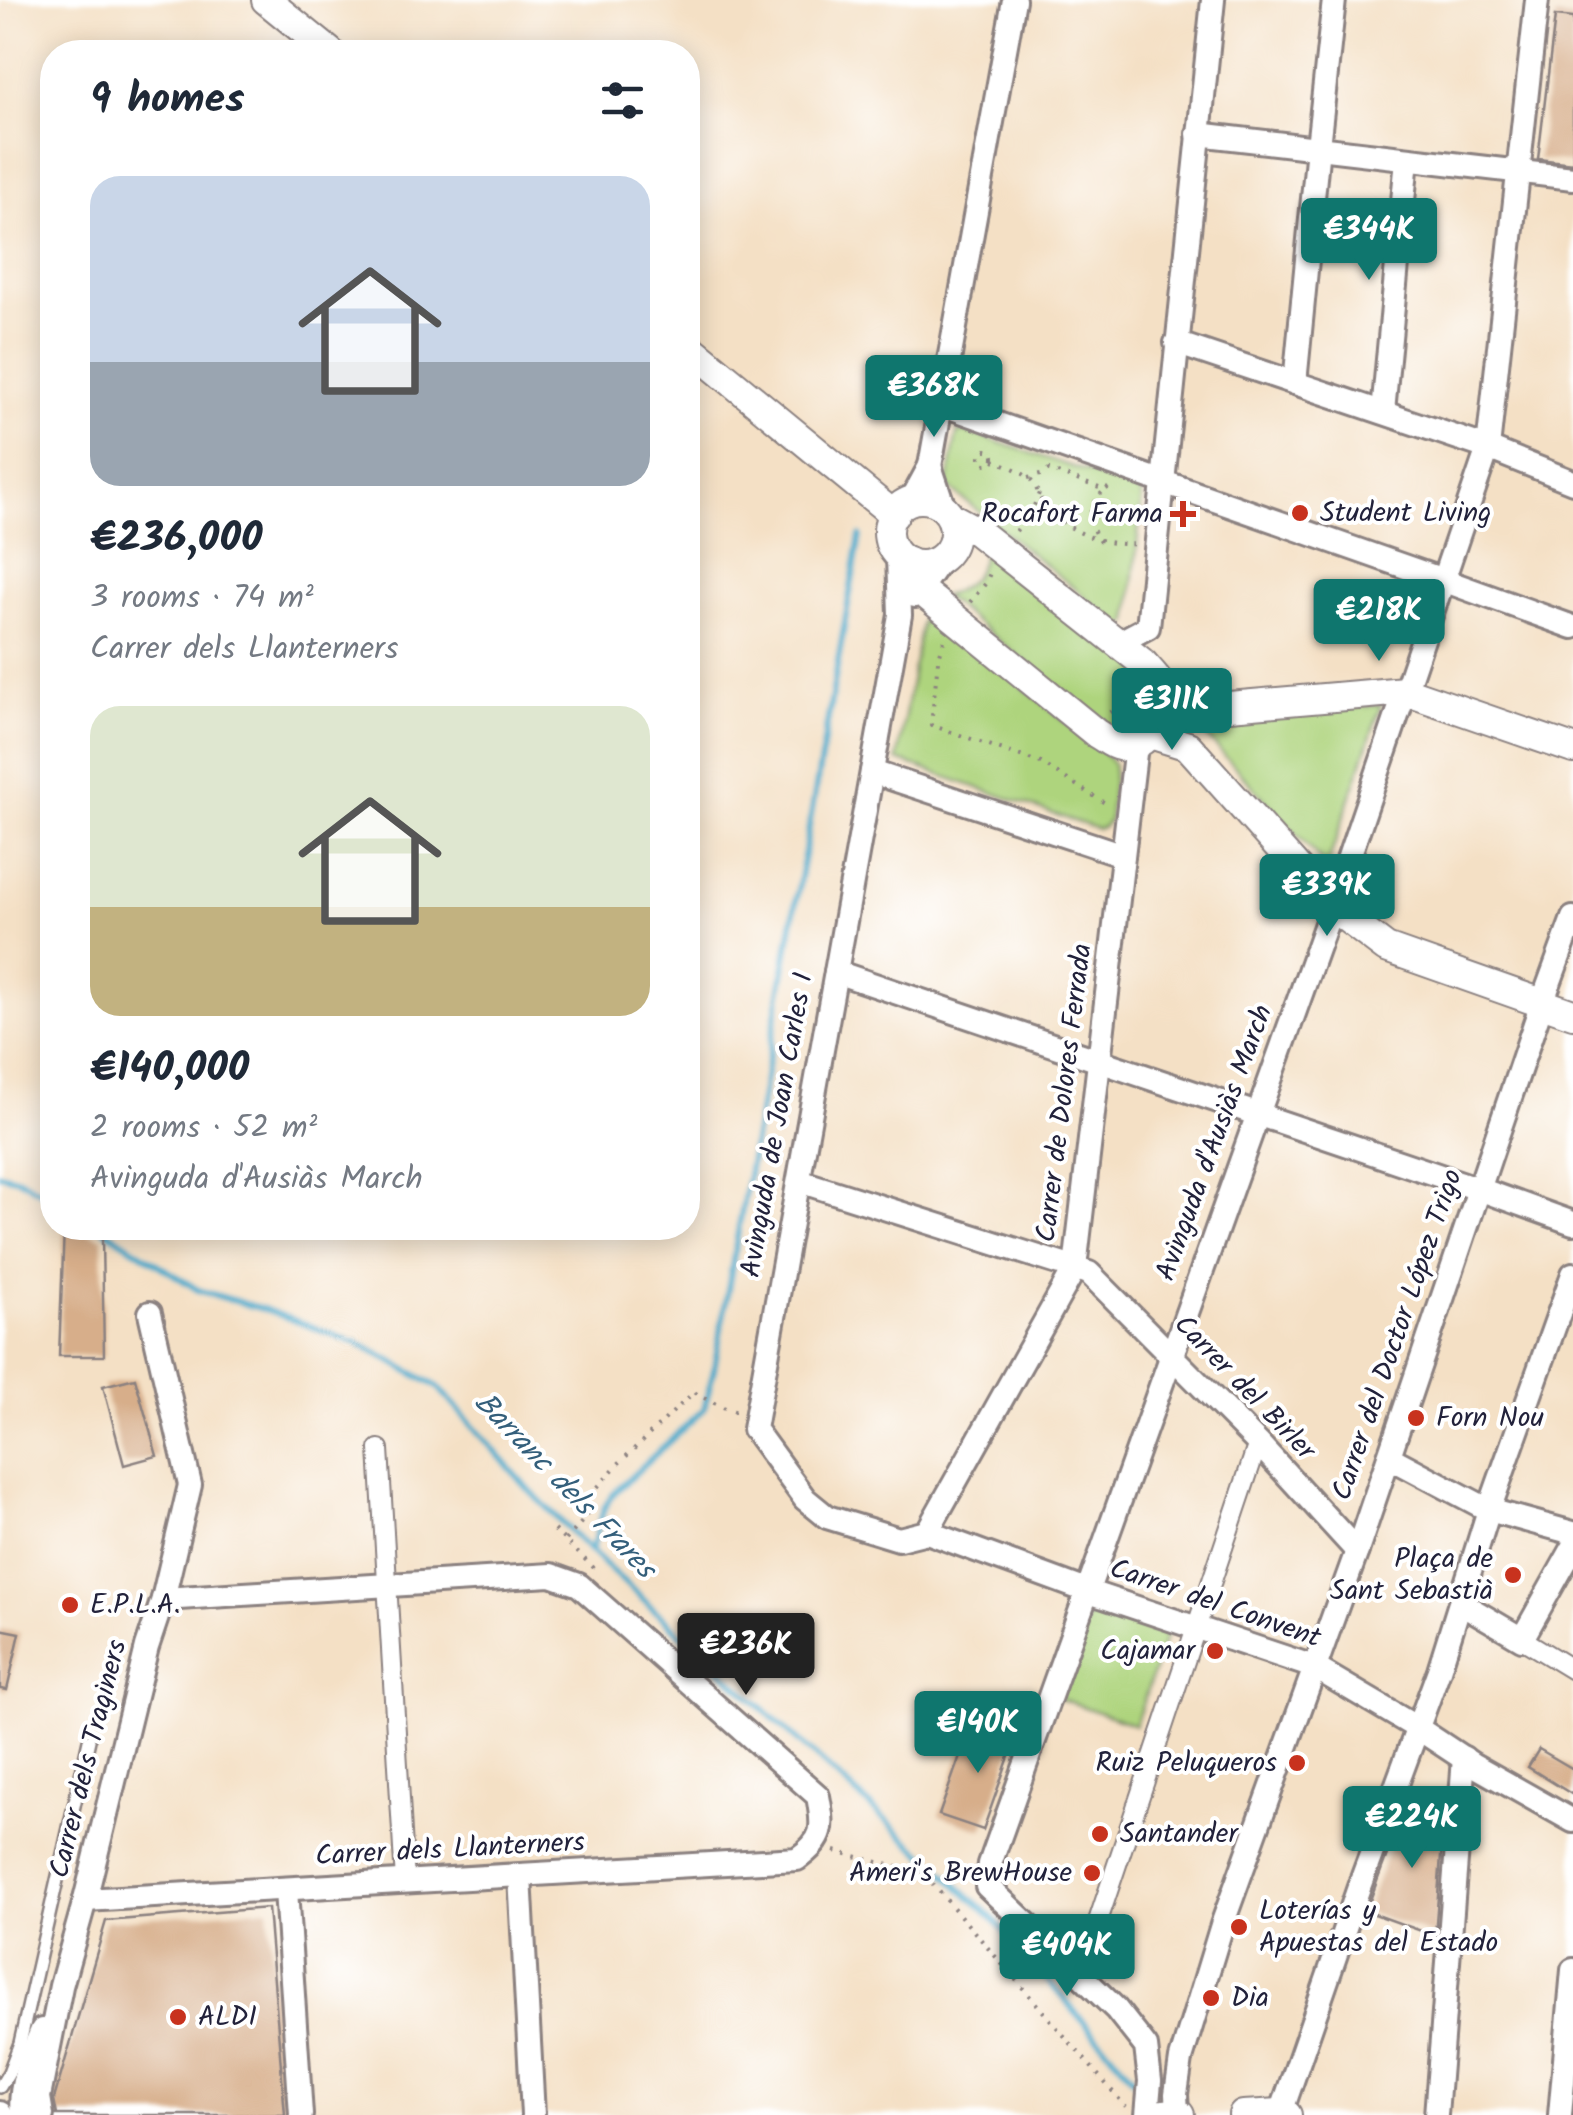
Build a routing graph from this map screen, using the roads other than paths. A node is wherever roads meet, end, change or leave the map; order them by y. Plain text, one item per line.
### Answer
1 (266, 0) edge
2 (1014, 0) edge
3 (1213, 0) edge
4 (1334, 0) edge
5 (1537, 0) edge
6 (315, 40) edge
7 (1198, 134) junction
8 (1318, 147) junction
9 (1408, 158) junction
10 (1518, 170) junction
11 (1573, 178) edge
12 (1176, 343) junction
13 (700, 355) edge
14 (1296, 383) junction
15 (941, 404) junction
16 (1383, 412) junction
17 (1488, 448) junction
18 (930, 466) junction
19 (1162, 482) junction
20 (1573, 482) edge
21 (902, 508) junction
22 (948, 513) junction
23 (942, 558) junction
24 (903, 559) junction
25 (1444, 580) junction
26 (921, 588) junction
27 (900, 615) junction
28 (1573, 628) edge
29 (1118, 643) junction
30 (1405, 691) junction
31 (1164, 702) junction
32 (1143, 740) junction
33 (1573, 749) edge
34 (872, 772) junction
35 (1123, 855) junction
36 (1332, 907) junction
37 (1573, 918) edge
38 (836, 972) junction
39 (1542, 1003) junction
40 (1573, 1014) edge
41 (1098, 1062) junction
42 (1257, 1114) junction
43 (798, 1181) junction
44 (1479, 1188) junction
45 (1573, 1224) edge
46 (1074, 1268) junction
47 (1573, 1274) edge
48 (150, 1313) dead end
49 (1171, 1354) junction
50 (1258, 1443) junction
51 (379, 1449) dead end
52 (1389, 1457) junction
53 (1490, 1510) junction
54 (928, 1532) junction
55 (1573, 1533) edge
56 (1573, 1548) edge
57 (1357, 1551) junction
58 (387, 1584) junction
59 (1086, 1591) junction
60 (163, 1599) junction
61 (1461, 1603) junction
62 (1196, 1626) junction
63 (1522, 1639) junction
64 (1314, 1667) junction
65 (1573, 1670) edge
66 (1419, 1729) junction
67 (90, 1740) dead end
68 (1464, 1758) junction
69 (1573, 1821) edge
70 (520, 1876) junction
71 (404, 1882) junction
72 (286, 1890) junction
73 (85, 1900) junction
74 (1573, 1970) edge
75 (1080, 1975) junction
76 (61, 1986) junction
77 (1140, 2040) junction
78 (1187, 2040) junction
79 (1569, 2072) edge
80 (0, 2087) edge
81 (1284, 2114) edge
82 (22, 2115) edge
83 (42, 2115) edge
84 (301, 2115) edge
85 (533, 2115) edge
86 (1147, 2115) edge
87 (1155, 2115) edge
88 (1178, 2115) edge
89 (1244, 2115) edge
90 (1436, 2115) edge
91 (1560, 2115) edge

1 - 6 street
2 - 15 street
3 - 7 street
4 - 8 street
5 - 10 street, Avinguda d'Ausiàs March
7 - 8 street
7 - 12 street
8 - 9 street
8 - 14 street
9 - 10 street
9 - 16 street
10 - 11 street
10 - 17 street, Avinguda d'Ausiàs March
12 - 14 street
12 - 19 street
13 - 21 street
14 - 16 street
15 - 18 street
15 - 19 street
16 - 17 street
17 - 20 street
17 - 25 street, Avinguda d'Ausiàs March
18 - 21 street
18 - 22 street
19 - 25 street
19 - 29 street
21 - 22 street
21 - 24 street
22 - 23 street
22 - 29 street
23 - 24 street
23 - 26 street, Avinguda de Joan Carles I
24 - 26 street
24 - 27 street, Avinguda de Joan Carles I
25 - 28 street
25 - 30 street, Avinguda d'Ausiàs March
26 - 27 street, Avinguda de Joan Carles I
26 - 32 street
27 - 34 street, Avinguda de Joan Carles I
29 - 31 street
30 - 31 street
30 - 33 street
30 - 36 street, Avinguda d'Ausiàs March
31 - 32 street
32 - 35 street, Carrer de Dolores Ferrada
32 - 36 street
34 - 35 street
34 - 38 street, Avinguda de Joan Carles I
35 - 41 street, Carrer de Dolores Ferrada
36 - 39 street
36 - 42 street, Avinguda d'Ausiàs March
37 - 39 street, Carrer del Doctor López Trigo
38 - 41 street
38 - 43 street, Avinguda de Joan Carles I
39 - 40 street
39 - 44 street, Carrer del Doctor López Trigo
41 - 42 street
41 - 46 street, Carrer de Dolores Ferrada
42 - 44 street
42 - 49 street, Avinguda d'Ausiàs March
43 - 46 street, Carrer del Birler
43 - 54 street, Avinguda de Joan Carles I
44 - 45 street
44 - 52 street, Carrer del Doctor López Trigo
46 - 49 street, Carrer del Birler
46 - 54 street, Carrer de Dolores Ferrada
47 - 53 street
48 - 60 street, Carrer dels Traginers
49 - 50 street, Carrer del Birler
49 - 59 street, Avinguda d'Ausiàs March
50 - 57 street, Carrer del Birler
50 - 62 street
51 - 58 street
52 - 53 street
52 - 57 street, Carrer del Doctor López Trigo
53 - 55 street
53 - 61 street
54 - 59 street, Carrer del Convent
56 - 63 street
57 - 64 street, Carrer del Doctor López Trigo
58 - 60 street
58 - 70 street, Carrer dels Llanterners
58 - 71 street
59 - 62 street, Carrer del Convent
59 - 75 street, Avinguda d'Ausiàs March
60 - 73 street, Carrer dels Traginers
61 - 63 street
61 - 66 street
62 - 64 street, Carrer del Convent
62 - 75 street
63 - 65 street
64 - 66 street, Carrer del Convent
64 - 78 street, Carrer del Doctor López Trigo
66 - 68 street, Carrer del Convent
66 - 81 street
67 - 80 lane
68 - 69 street, Carrer del Convent
68 - 90 street
70 - 71 street, Carrer dels Llanterners
70 - 85 street
71 - 72 street, Carrer dels Llanterners
72 - 73 street, Carrer dels Llanterners
72 - 84 street
73 - 76 street, Carrer dels Traginers
74 - 79 street
75 - 77 street
76 - 82 street
76 - 83 street
77 - 78 street
77 - 86 street
78 - 88 street, Carrer del Doctor López Trigo
79 - 91 street
81 - 89 street
87 - 88 street

